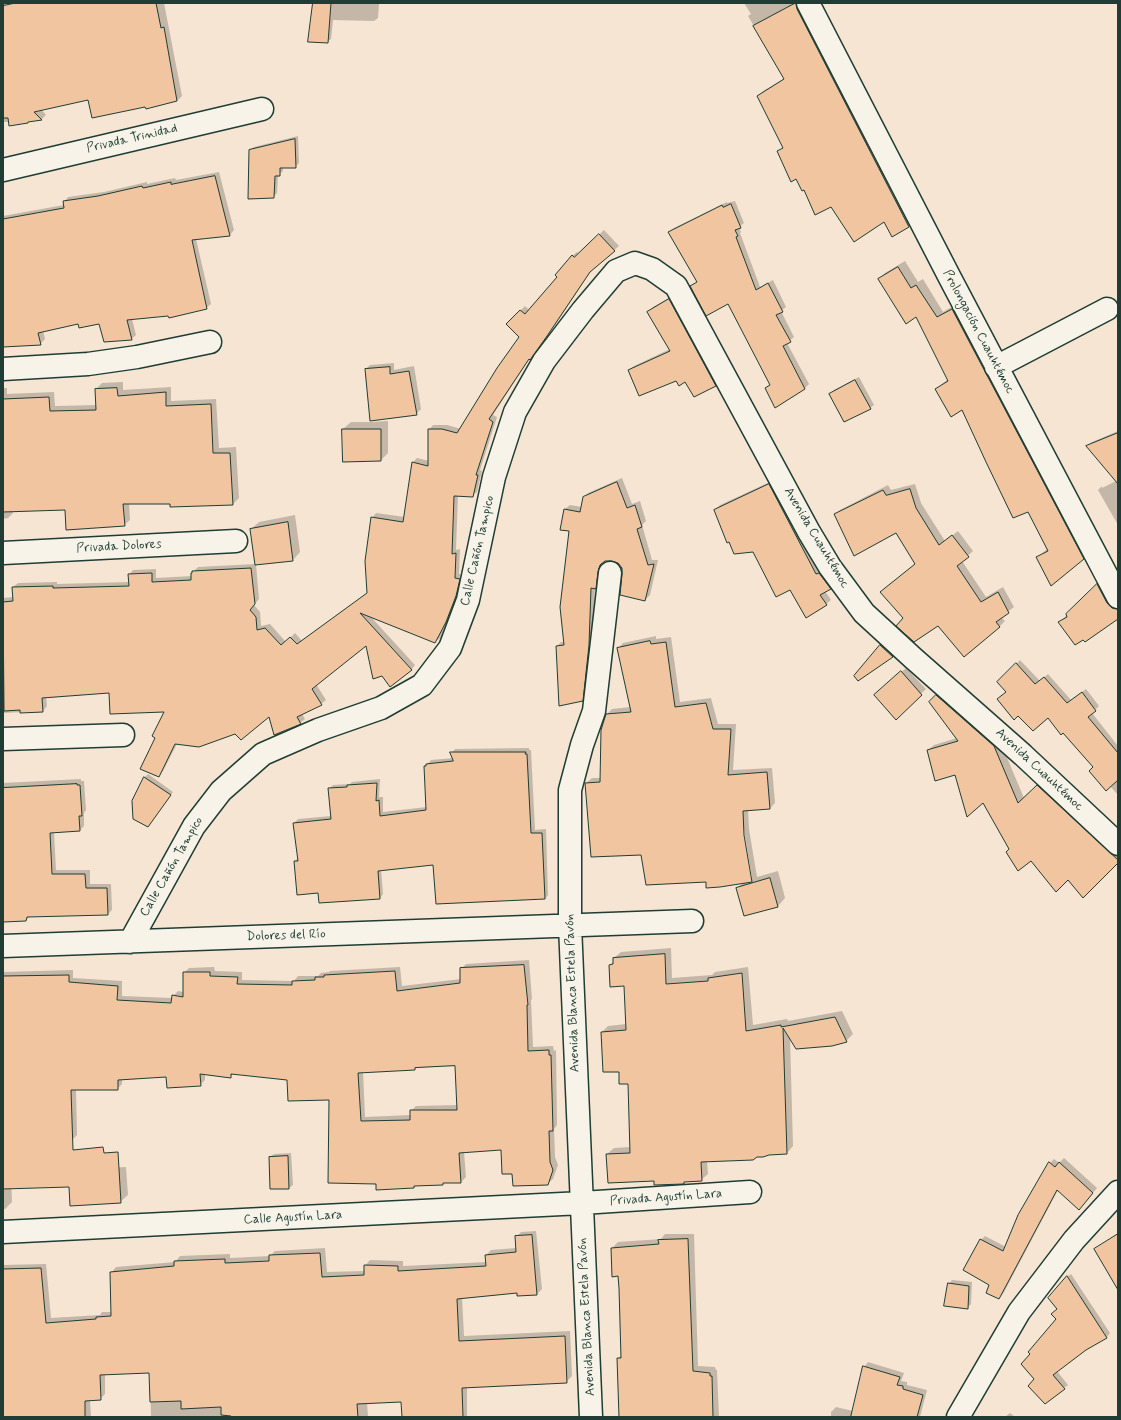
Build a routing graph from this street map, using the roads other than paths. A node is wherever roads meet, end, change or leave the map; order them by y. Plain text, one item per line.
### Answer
1 (808, 3) edge
2 (262, 109) dead end
3 (3, 170) edge
4 (635, 263) joint
5 (1107, 309) dead end
6 (210, 342) dead end
7 (996, 367) junction
8 (3, 369) edge
9 (236, 541) dead end
10 (3, 553) edge
11 (610, 573) dead end
12 (1118, 597) edge
13 (123, 735) dead end
14 (3, 739) edge
15 (1118, 844) edge
16 (692, 921) dead end
17 (570, 925) junction
18 (130, 942) junction
19 (3, 946) edge
20 (750, 1192) dead end
21 (1118, 1192) edge
22 (582, 1203) junction
23 (3, 1232) edge
24 (592, 1417) edge
25 (958, 1417) edge

1 - 7 street, Prolongación Cuauhtémoc
2 - 3 street, Privada Trinidad
4 - 15 street, Avenida Cuauhtémoc
4 - 18 street, Calle Cañón Tampico
5 - 7 street
6 - 8 street
7 - 12 street, Prolongación Cuauhtémoc
9 - 10 street, Privada Dolores
11 - 17 street, Avenida Blanca Estela Pavón
13 - 14 street
16 - 17 street, Dolores del Río
17 - 18 street, Dolores del Río
17 - 22 street, Avenida Blanca Estela Pavón
18 - 19 street, Dolores del Río
20 - 22 street, Privada Agustín Lara
21 - 25 street
22 - 23 street, Calle Agustín Lara
22 - 24 street, Avenida Blanca Estela Pavón

